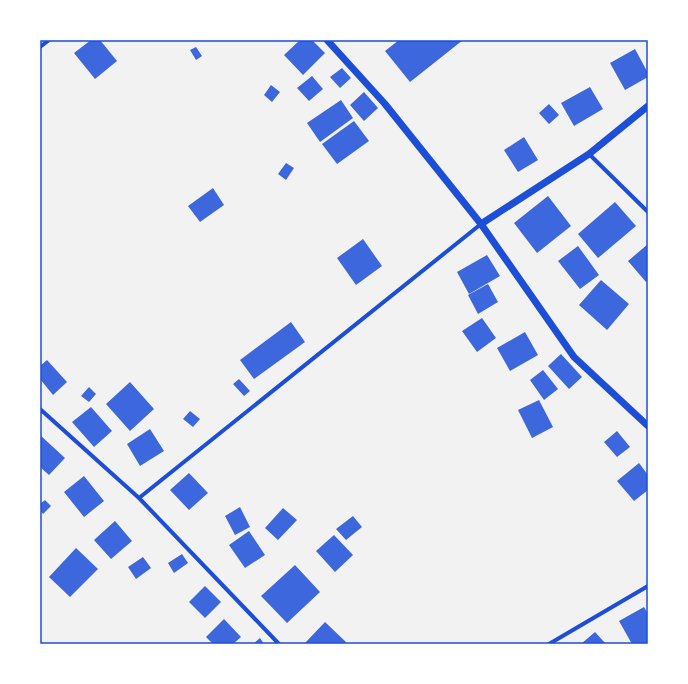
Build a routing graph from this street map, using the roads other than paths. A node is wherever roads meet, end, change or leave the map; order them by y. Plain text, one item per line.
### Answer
1 (327, 40) edge
2 (47, 41) edge
3 (40, 47) edge
4 (648, 106) edge
5 (589, 154) junction
6 (648, 212) edge
7 (481, 224) junction
8 (40, 409) edge
9 (648, 426) edge
10 (138, 498) junction
11 (648, 586) edge
12 (279, 644) edge
13 (549, 644) edge

1 - 7 street
2 - 3 street
4 - 5 street
5 - 6 street
5 - 7 street
7 - 9 street
7 - 10 street
8 - 10 street
10 - 12 street
11 - 13 street

